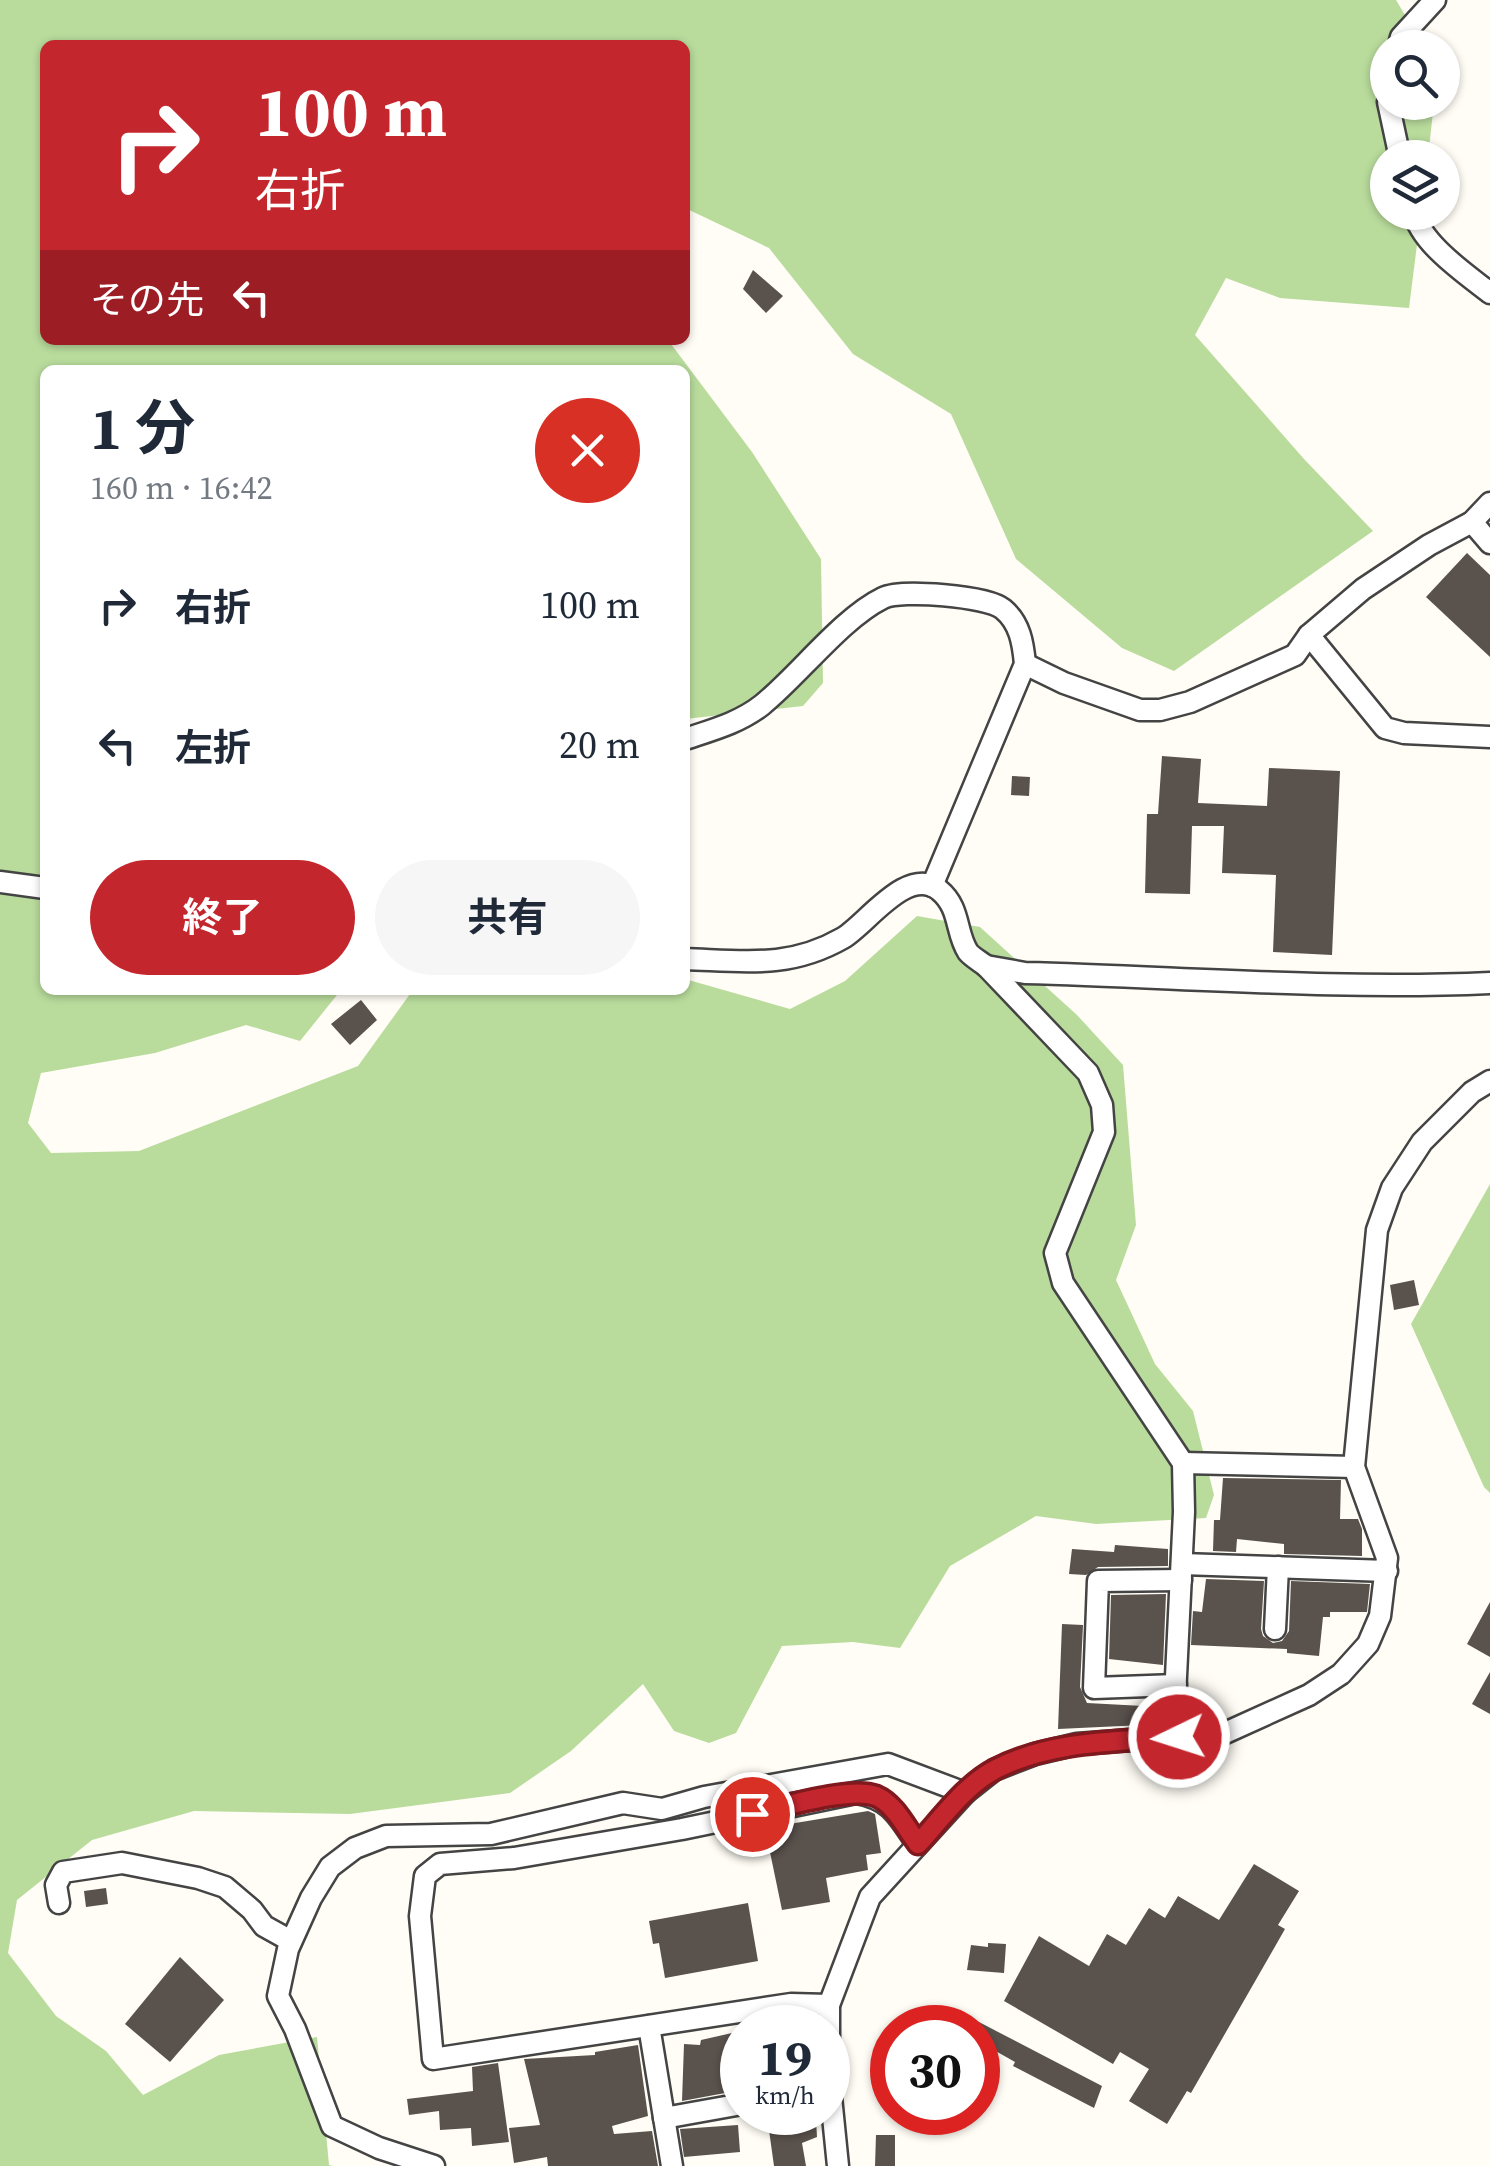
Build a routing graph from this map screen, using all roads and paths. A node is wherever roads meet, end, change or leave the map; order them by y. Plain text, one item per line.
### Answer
1 (1435, 0) edge
2 (1407, 30) edge
3 (1422, 230) edge
4 (1490, 294) edge
5 (1490, 502) edge
6 (1472, 522) junction
7 (1490, 542) edge
8 (1309, 635) junction
9 (1024, 664) junction
10 (690, 737) edge
11 (1490, 738) edge
12 (0, 882) edge
13 (932, 886) junction
14 (40, 887) edge
15 (690, 959) edge
16 (986, 966) junction
17 (1490, 983) edge
18 (1490, 1081) edge
19 (1183, 1463) junction
20 (1354, 1467) junction
21 (1278, 1567) junction
22 (1387, 1571) junction
23 (1181, 1572) junction
24 (1275, 1629) dead end
25 (1176, 1685) junction
26 (1179, 1737) junction
27 (966, 1793) junction
28 (918, 1844) junction
29 (59, 1903) dead end
30 (291, 1942) junction
31 (829, 2004) joint
32 (649, 2026) junction
33 (720, 2108) edge
34 (664, 2118) junction
35 (834, 2135) edge
36 (434, 2166) edge
37 (672, 2166) edge
38 (838, 2166) edge

1 - 2 street
3 - 4 street
5 - 6 street
6 - 7 street
6 - 8 street
8 - 9 street
8 - 11 street
9 - 10 street
9 - 13 street
12 - 14 street
13 - 15 street
13 - 16 street
16 - 17 street
16 - 19 street
18 - 20 street
19 - 20 street
19 - 23 street
20 - 22 street
21 - 22 street
21 - 23 street
21 - 24 street
22 - 26 street
23 - 25 street
23 - 25 street
25 - 26 street
26 - 27 street
27 - 28 street
27 - 30 street
28 - 31 street
28 - 32 street
29 - 30 street
30 - 36 street
31 - 32 street
32 - 34 street
33 - 34 street
34 - 37 street
35 - 38 street

